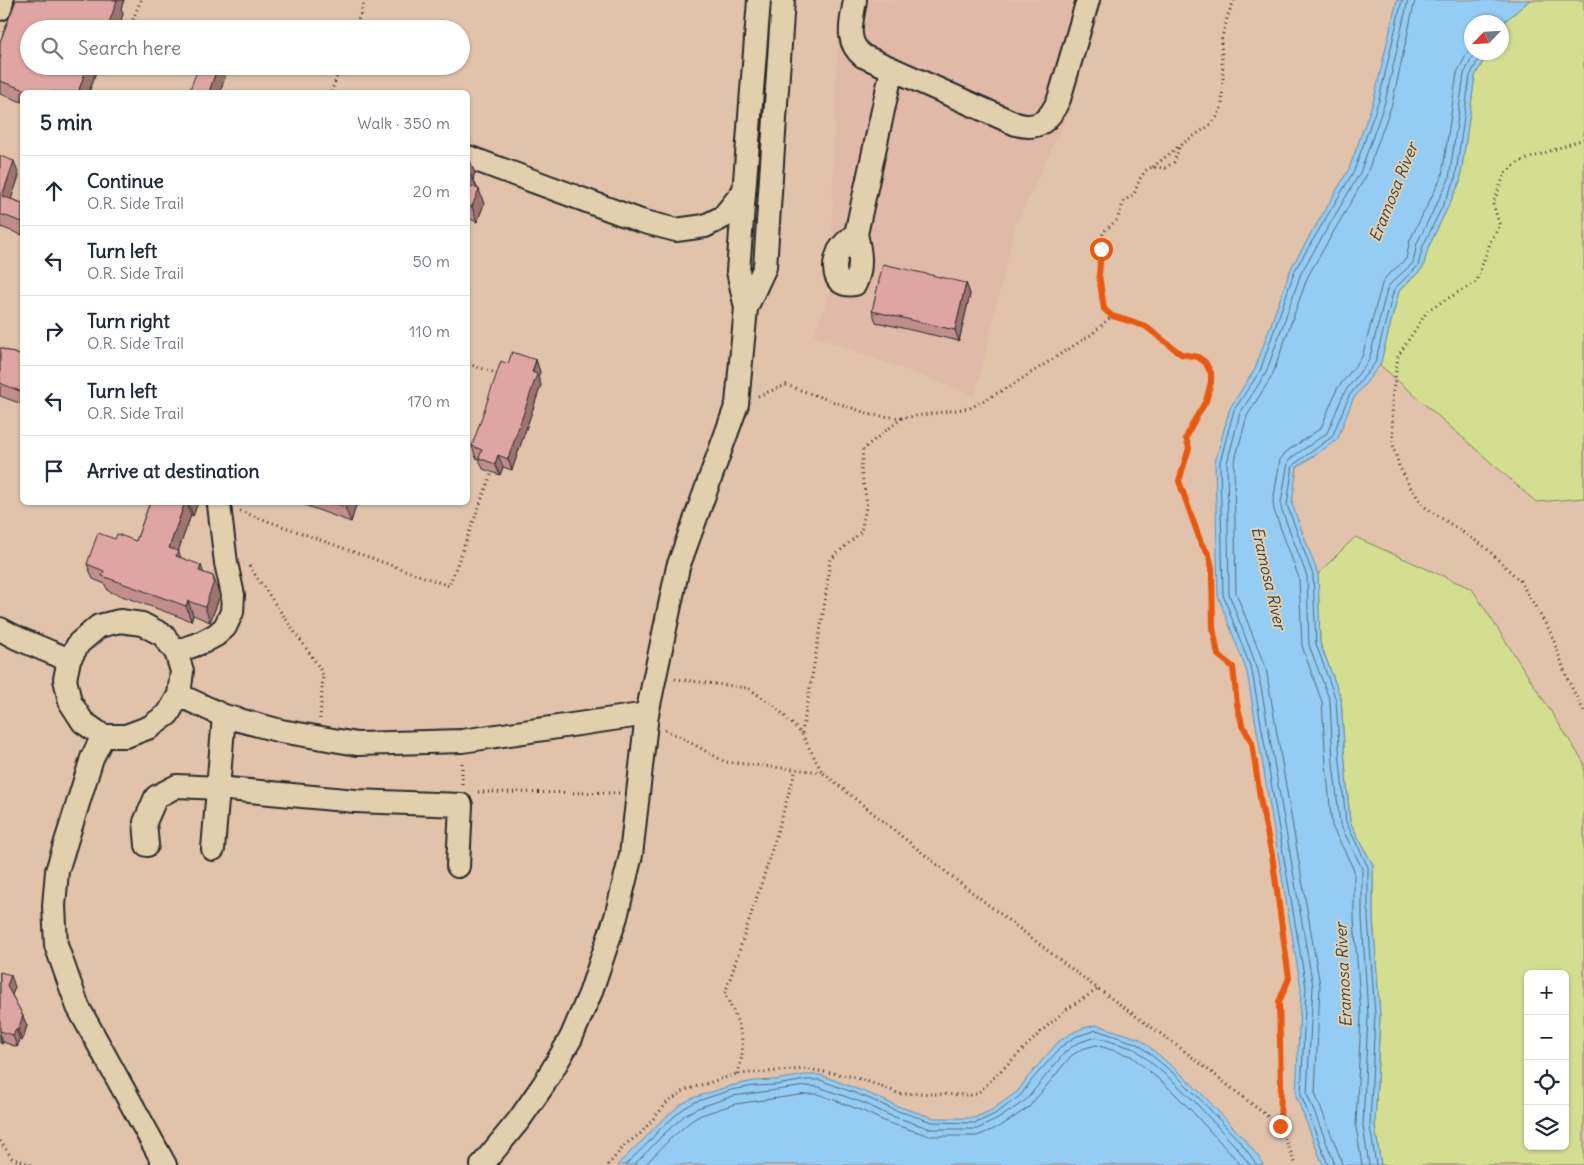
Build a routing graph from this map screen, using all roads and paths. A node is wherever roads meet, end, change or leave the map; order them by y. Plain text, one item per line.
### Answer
1 (2, 0) edge
2 (140, 0) edge
3 (365, 0) edge
4 (759, 0) edge
5 (783, 0) edge
6 (855, 0) edge
7 (1088, 0) edge
8 (1234, 0) edge
9 (0, 10) edge
10 (132, 20) edge
11 (357, 20) edge
12 (892, 69) junction
13 (338, 75) edge
14 (333, 90) edge
15 (1584, 139) edge
16 (1180, 145) junction
17 (470, 158) edge
18 (1152, 167) junction
19 (744, 191) junction
20 (856, 234) dead end
21 (746, 308) junction
22 (1112, 316) junction
23 (470, 365) edge
24 (504, 376) edge
25 (736, 404) junction
26 (902, 418) junction
27 (492, 472) edge
28 (219, 505) edge
29 (222, 505) edge
30 (249, 566) dead end
31 (0, 628) edge
32 (176, 652) junction
33 (69, 660) junction
34 (654, 675) junction
35 (179, 696) junction
36 (1584, 712) edge
37 (224, 716) junction
38 (646, 718) junction
39 (802, 734) junction
40 (103, 736) junction
41 (318, 737) junction
42 (462, 741) junction
43 (796, 769) junction
44 (822, 772) junction
45 (218, 788) junction
46 (637, 794) junction
47 (462, 799) junction
48 (147, 845) dead end
49 (213, 849) dead end
50 (458, 866) dead end
51 (1098, 990) junction
52 (737, 1074) junction
53 (1280, 1126) junction
54 (0, 1141) edge
55 (32, 1165) edge
56 (165, 1165) edge
57 (482, 1165) edge
58 (608, 1165) edge
59 (1296, 1165) edge

1 - 9 lane
2 - 10 path
3 - 11 path
4 - 19 lane
5 - 21 lane
6 - 12 lane
7 - 12 lane
8 - 16 path
12 - 20 lane
13 - 14 path
15 - 36 path
16 - 18 path
16 - 18 path
17 - 19 lane
18 - 22 path
19 - 21 lane
21 - 25 lane
22 - 26 path
22 - 53 path
23 - 24 path
25 - 26 path
25 - 34 lane
26 - 39 path
27 - 29 path
28 - 32 lane
30 - 41 path
31 - 33 lane
32 - 33 lane
32 - 35 lane
33 - 40 lane
34 - 38 lane
34 - 39 path
35 - 37 lane
35 - 40 lane
37 - 41 lane
37 - 45 lane
38 - 42 lane
38 - 43 path
38 - 46 lane
39 - 44 path
40 - 56 lane
41 - 42 lane
42 - 47 path
43 - 44 path
43 - 52 path
44 - 51 path
45 - 47 lane
45 - 48 lane
45 - 49 lane
46 - 47 path
46 - 57 lane
47 - 50 lane
51 - 52 path
51 - 53 path
52 - 58 path
53 - 59 path
54 - 55 path

